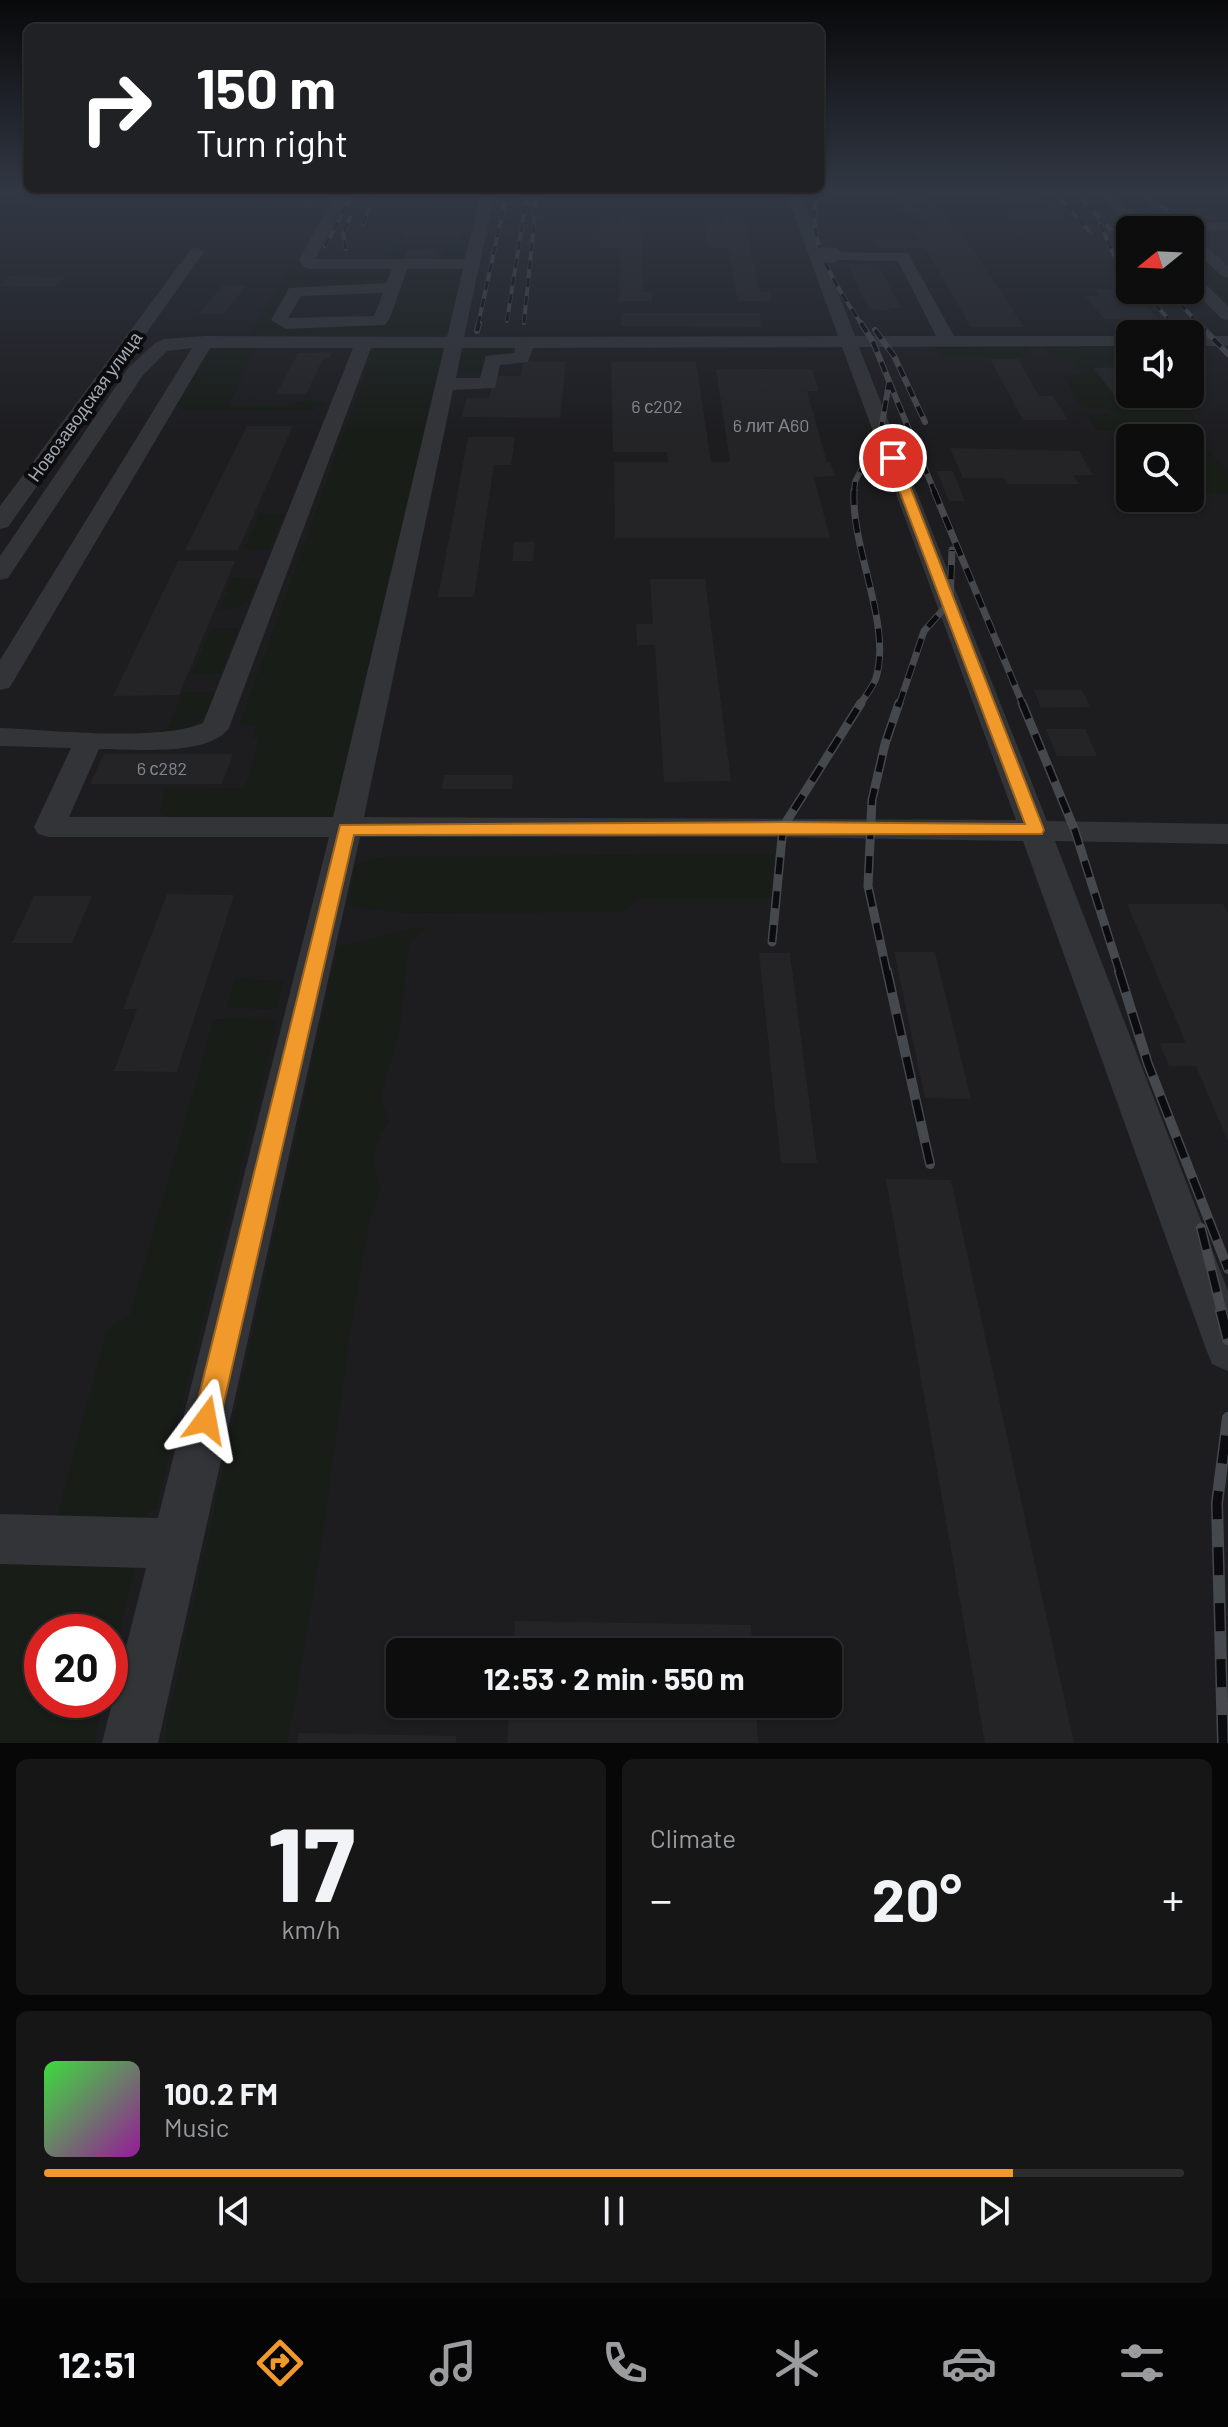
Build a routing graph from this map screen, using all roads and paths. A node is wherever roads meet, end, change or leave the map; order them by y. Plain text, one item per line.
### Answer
1 (181, 273) edge
2 (398, 273) edge
3 (470, 273) edge
4 (828, 273) edge
5 (912, 273) edge
6 (393, 288) junction
7 (1204, 292) edge
8 (1228, 315) edge
9 (365, 340) junction
10 (456, 340) junction
11 (205, 341) junction
12 (848, 341) junction
13 (1116, 341) edge
14 (1204, 341) edge
15 (1228, 341) edge
16 (948, 342) junction
17 (523, 349) junction
18 (569, 358) dead end
19 (446, 384) junction
20 (0, 522) edge
21 (0, 573) edge
22 (0, 682) edge
23 (0, 737) edge
24 (89, 740) junction
25 (346, 829) junction
26 (1036, 830) junction
27 (1228, 834) edge
28 (1228, 1349) edge
29 (0, 1539) edge
30 (177, 1544) junction
31 (130, 1743) edge

1 - 20 street, Новозаводская улица
2 - 6 street
3 - 10 street
4 - 12 street
5 - 16 street
6 - 6 street
7 - 8 street
9 - 10 street
9 - 11 street
9 - 24 street
10 - 17 street
10 - 19 street
11 - 21 street
11 - 22 street
12 - 16 street
12 - 17 street
12 - 26 street
13 - 16 street
14 - 15 street
17 - 18 street
17 - 19 street
19 - 25 street
23 - 24 street
24 - 25 street
25 - 26 street
25 - 30 street
26 - 27 street
26 - 28 street
29 - 30 street
30 - 31 street

